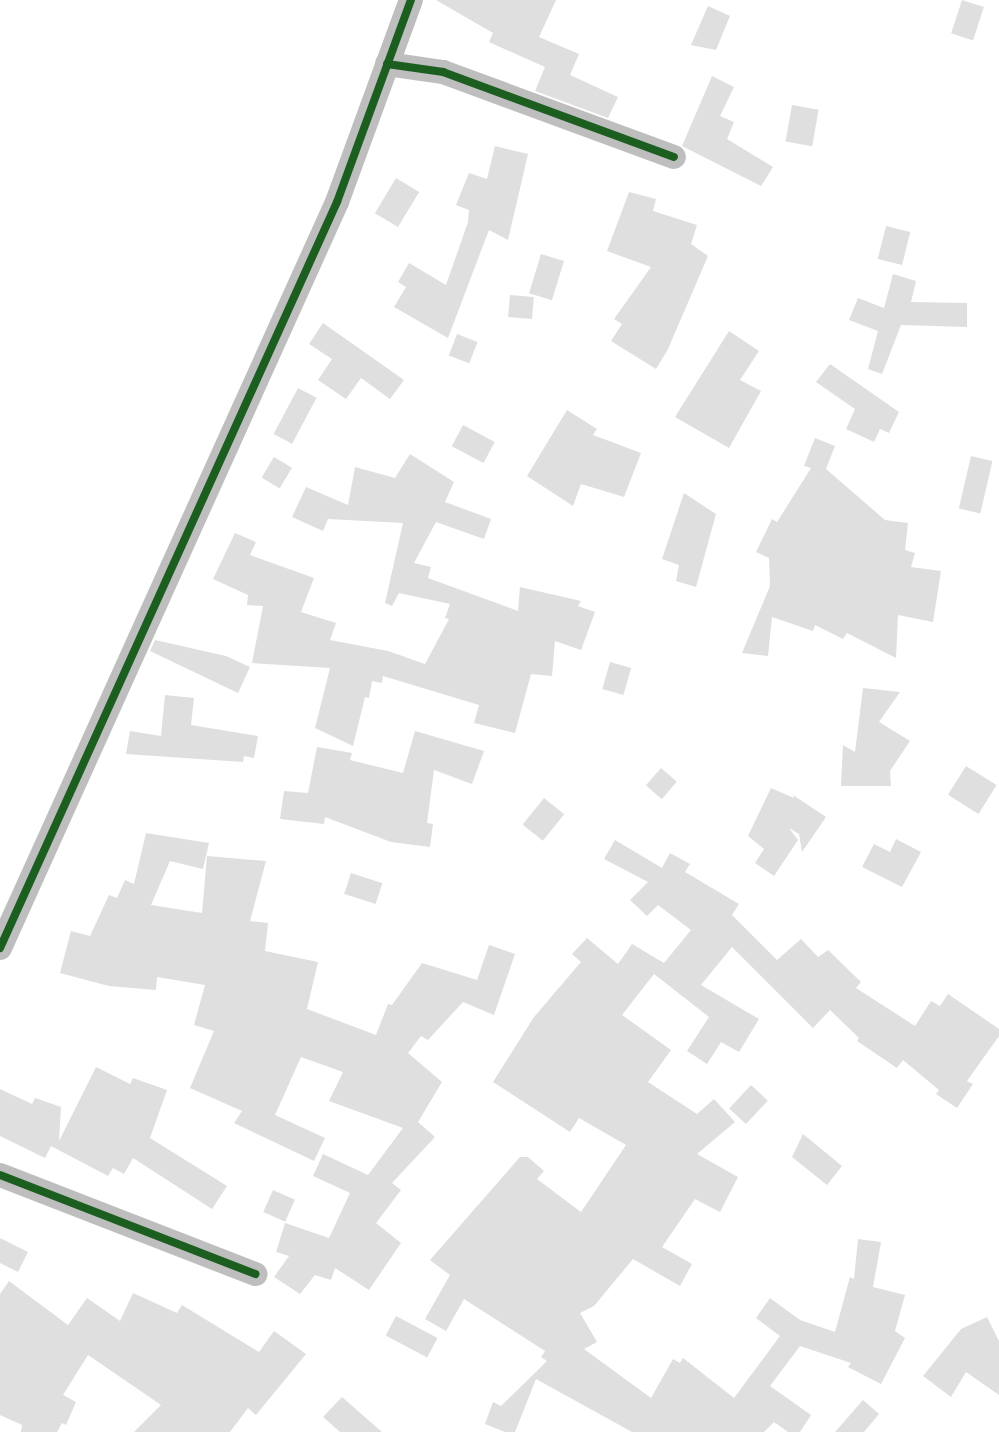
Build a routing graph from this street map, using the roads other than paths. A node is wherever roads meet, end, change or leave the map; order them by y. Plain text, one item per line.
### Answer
1 (411, 0) edge
2 (387, 64) junction
3 (674, 157) dead end
4 (0, 948) edge
5 (0, 1175) edge
6 (255, 1274) dead end

1 - 2 street
2 - 3 street
2 - 4 street
5 - 6 street

